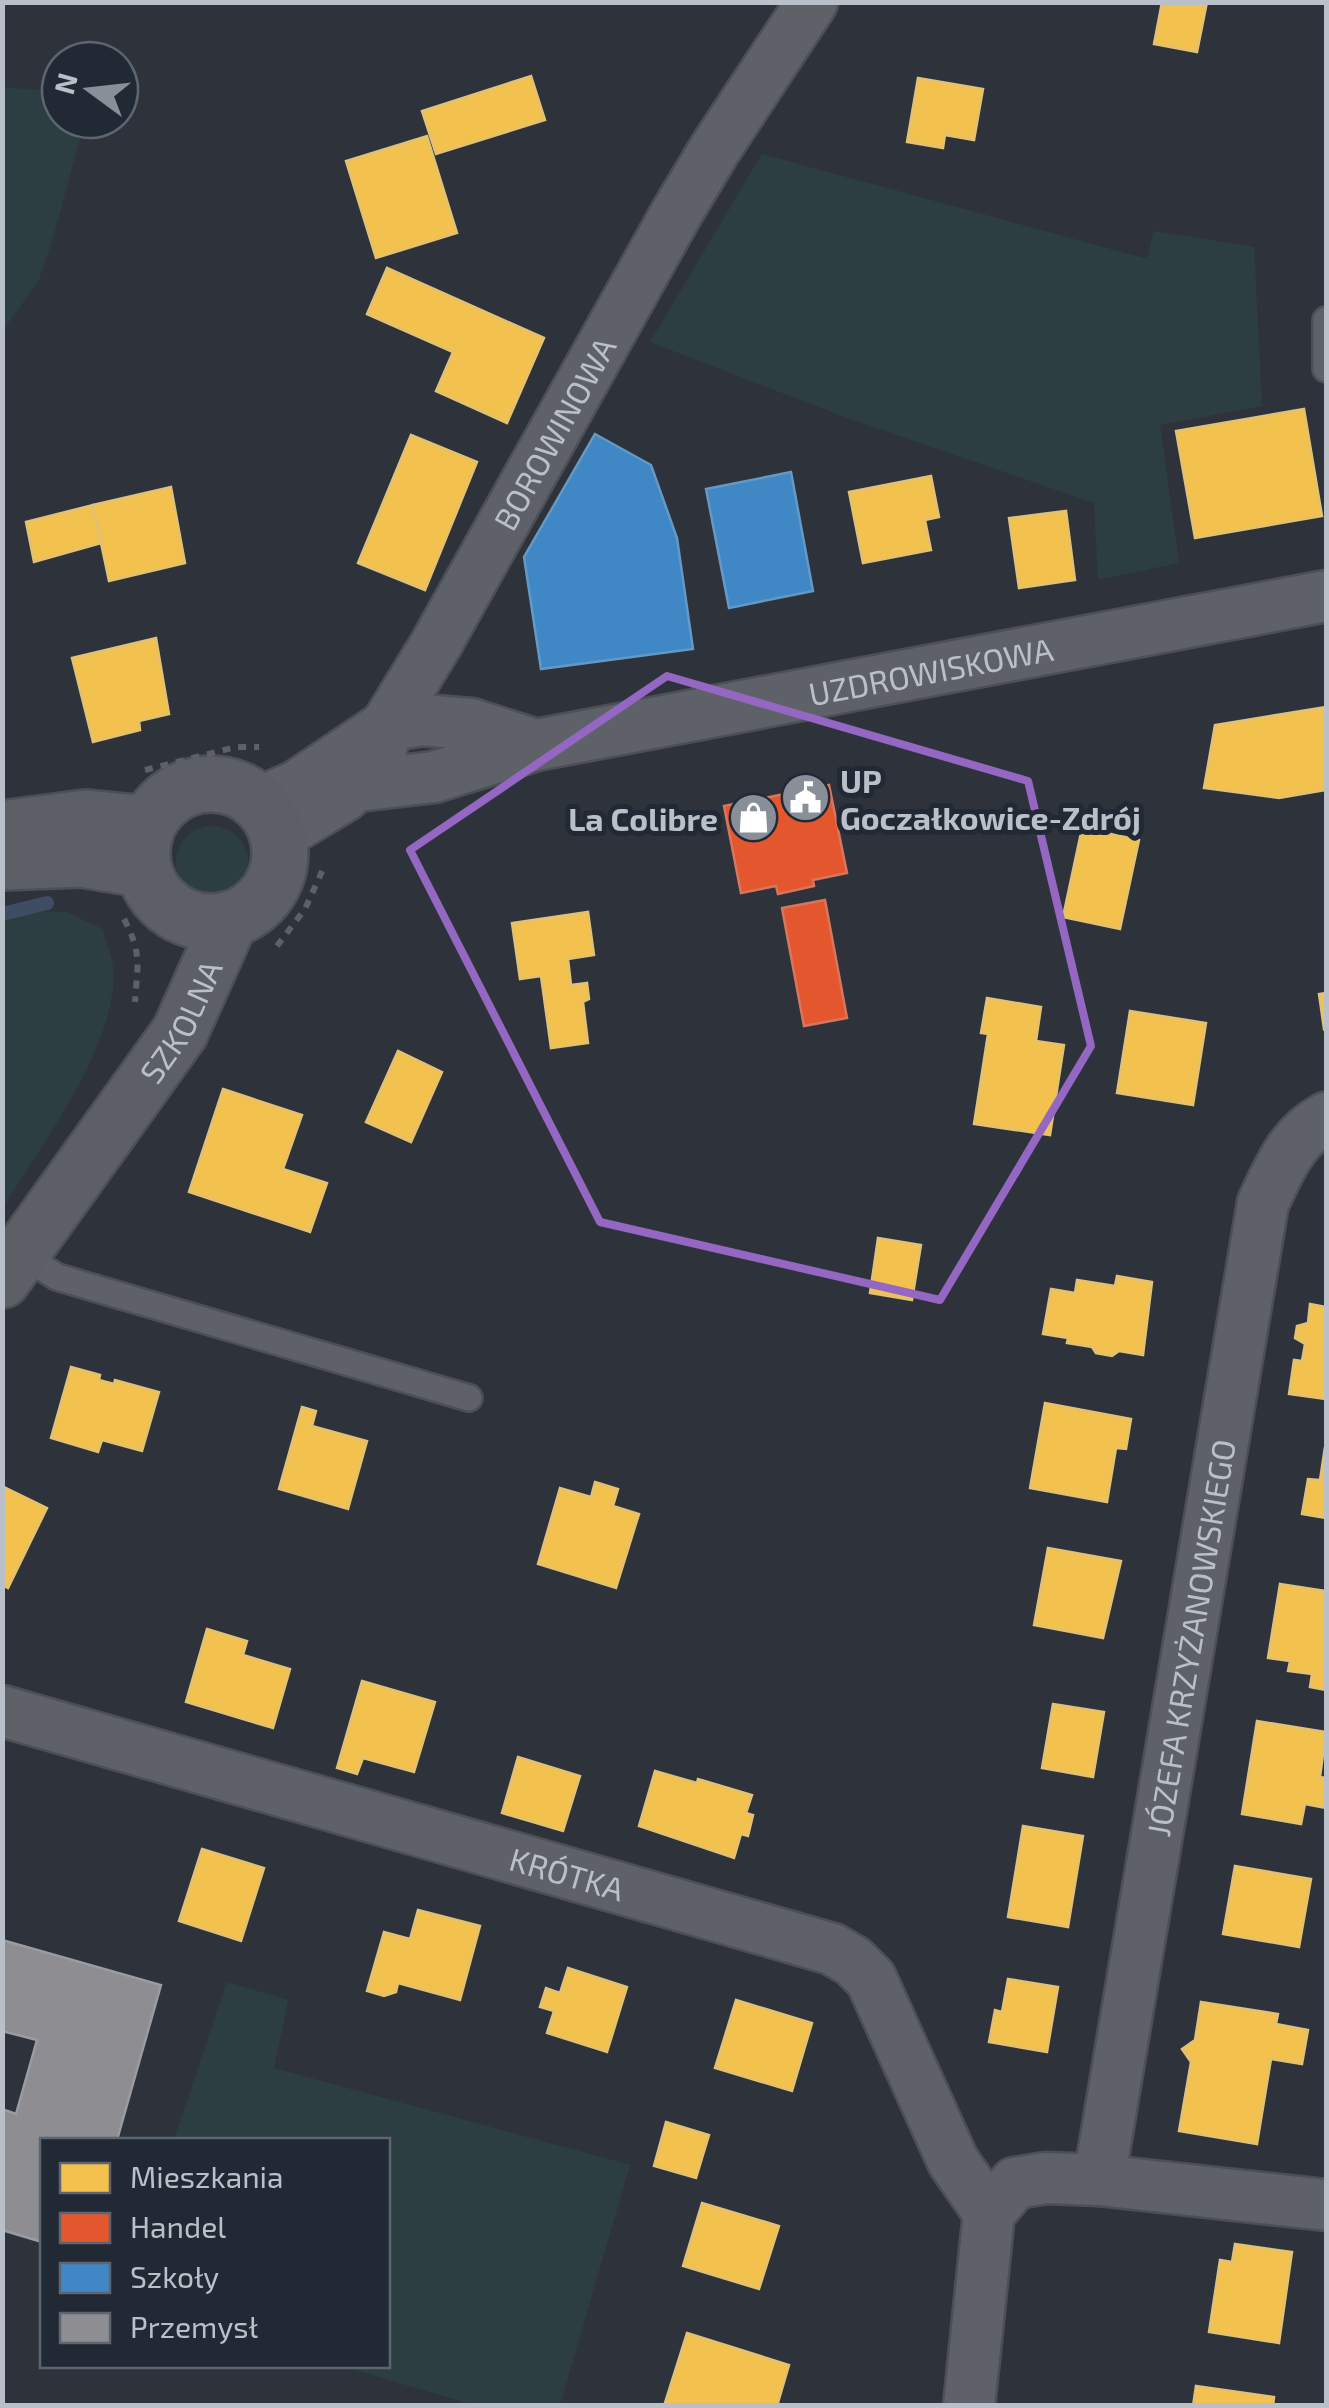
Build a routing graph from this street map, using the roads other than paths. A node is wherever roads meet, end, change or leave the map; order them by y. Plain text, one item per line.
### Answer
1 (812, 2) edge
2 (1326, 320) edge
3 (1326, 369) edge
4 (1326, 596) edge
5 (435, 646) junction
6 (471, 724) junction
7 (386, 726) junction
8 (536, 745) junction
9 (358, 786) junction
10 (268, 820) junction
11 (2, 829) edge
12 (2, 862) edge
13 (137, 870) junction
14 (208, 920) junction
15 (119, 1116) junction
16 (1326, 1118) edge
17 (12, 1267) edge
18 (469, 1398) dead end
19 (2, 1711) edge
20 (1099, 2180) junction
21 (1326, 2205) edge
22 (990, 2214) junction
23 (969, 2406) edge

1 - 5 street, BOROWINOWA
2 - 3 lane
4 - 8 street, UZDROWISKOWA
5 - 6 street
5 - 7 street, BOROWINOWA
6 - 7 street, UZDROWISKOWA
6 - 8 street, UZDROWISKOWA
7 - 9 street, BOROWINOWA
7 - 10 street
8 - 9 street, UZDROWISKOWA
9 - 10 street, BOROWINOWA
10 - 13 street
10 - 14 street
11 - 13 street
12 - 13 street
13 - 14 street
14 - 15 street, SZKOLNA
14 - 15 street, SZKOLNA
15 - 17 street, SZKOLNA
16 - 20 street, JÓZEFA KRZYŻANOWSKIEGO
17 - 18 lane
19 - 22 street, KRÓTKA
20 - 21 street
20 - 22 street
22 - 23 street

